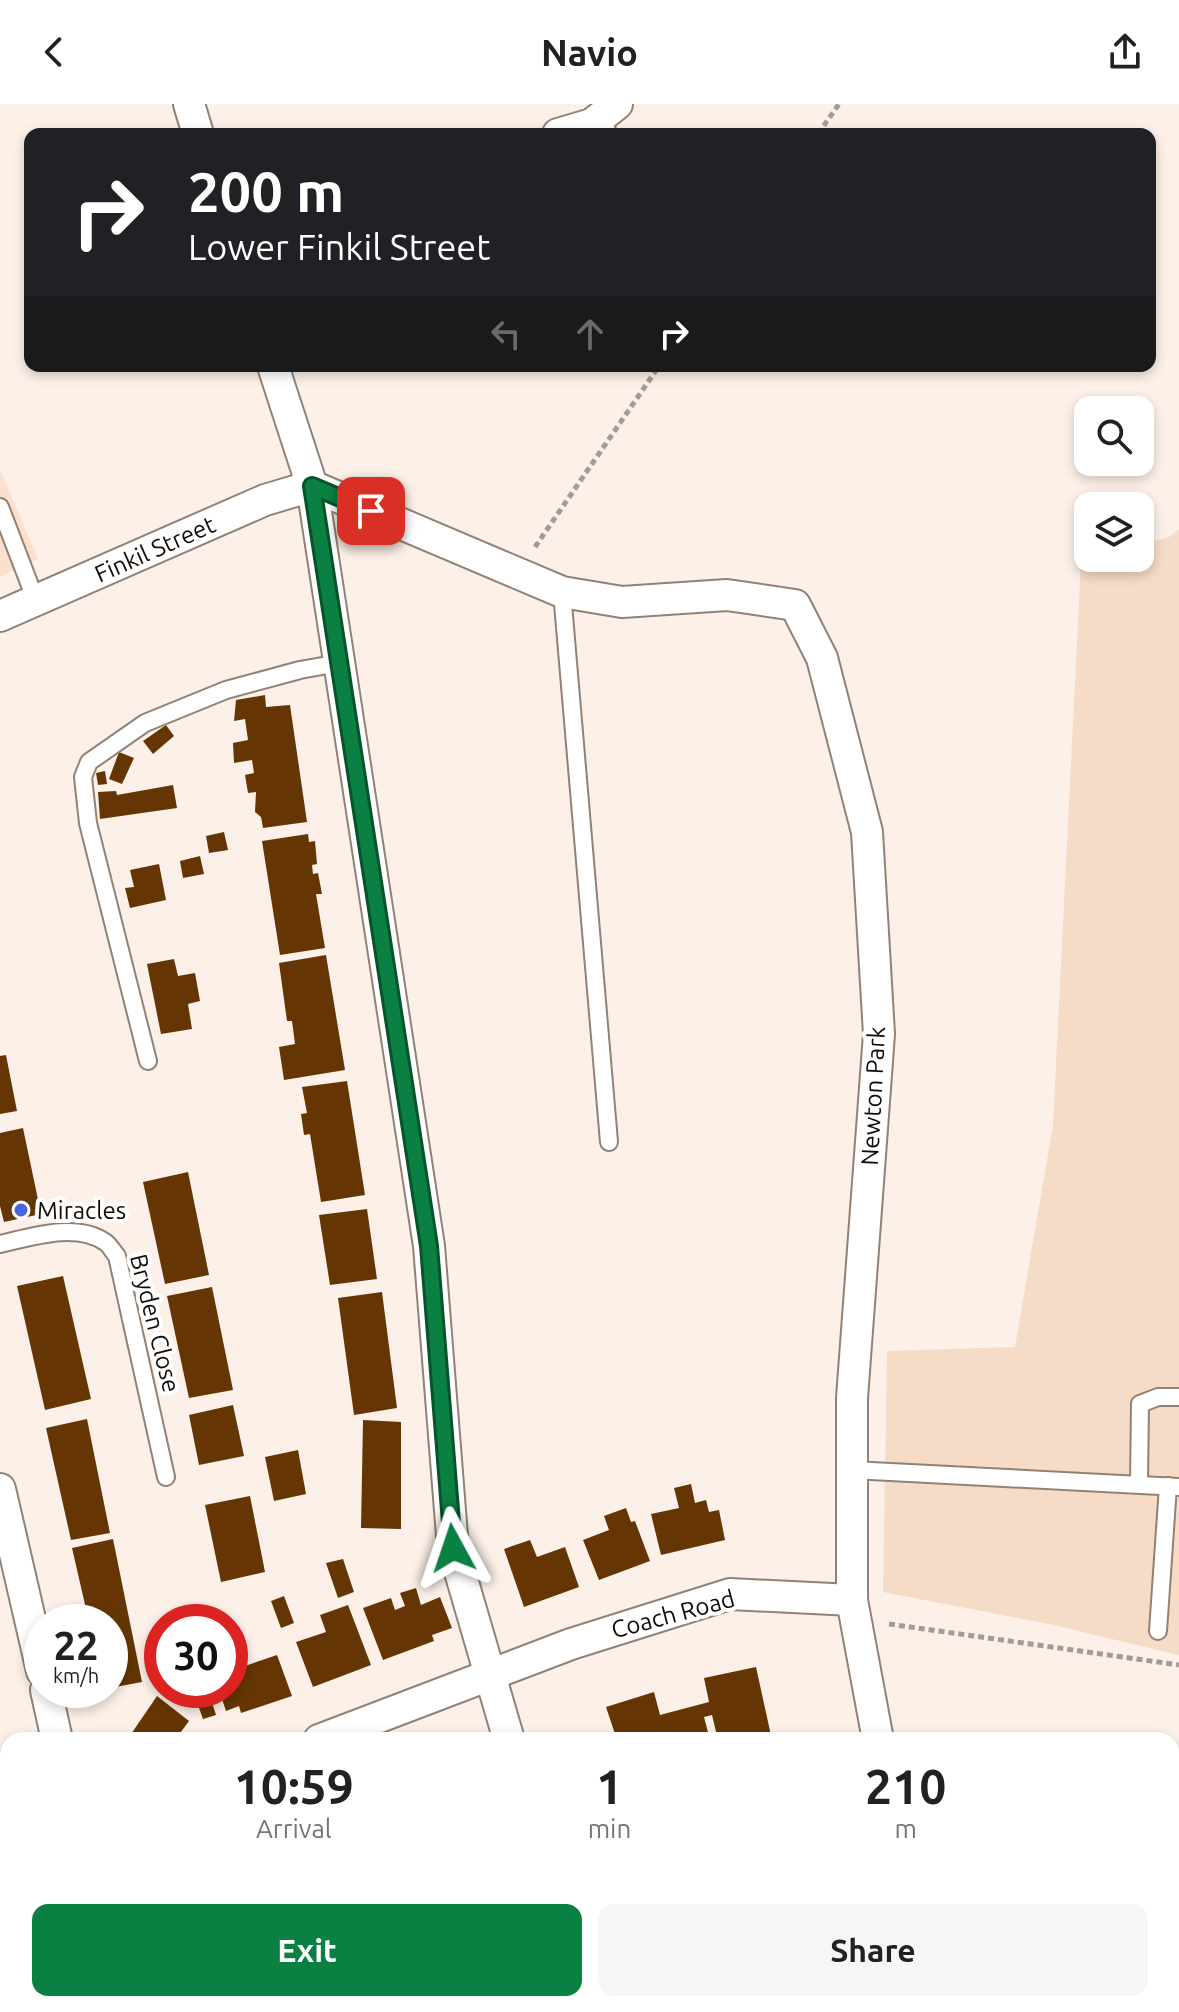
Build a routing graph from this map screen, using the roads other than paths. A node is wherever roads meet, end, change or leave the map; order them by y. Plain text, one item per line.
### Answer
1 (189, 104) edge
2 (617, 104) edge
3 (196, 128) edge
4 (597, 128) edge
5 (275, 372) edge
6 (312, 486) junction
7 (0, 507) edge
8 (562, 592) junction
9 (36, 601) junction
10 (0, 616) edge
11 (339, 663) junction
12 (148, 1061) dead end
13 (609, 1142) dead end
14 (0, 1244) edge
15 (1179, 1397) edge
16 (852, 1470) junction
17 (166, 1477) dead end
18 (1139, 1483) junction
19 (1174, 1486) edge
20 (0, 1489) edge
21 (852, 1600) junction
22 (27, 1604) edge
23 (1158, 1631) dead end
24 (491, 1675) junction
25 (50, 1708) edge
26 (55, 1732) edge
27 (340, 1732) edge
28 (507, 1732) edge
29 (877, 1732) edge

1 - 3 street
2 - 4 street
5 - 6 street
6 - 8 street
6 - 9 street, Finkil Street
6 - 11 street
7 - 9 lane
8 - 13 lane
8 - 16 street, Newton Park
9 - 10 street, Finkil Street
11 - 12 lane
11 - 24 street
14 - 17 lane, Bryden Close
15 - 18 lane
16 - 18 lane
16 - 21 street, Newton Park
18 - 19 lane
19 - 23 lane
20 - 22 street
21 - 24 street, Coach Road
21 - 29 street, Newton Park
24 - 27 street, Coach Road
24 - 28 street
25 - 26 street

